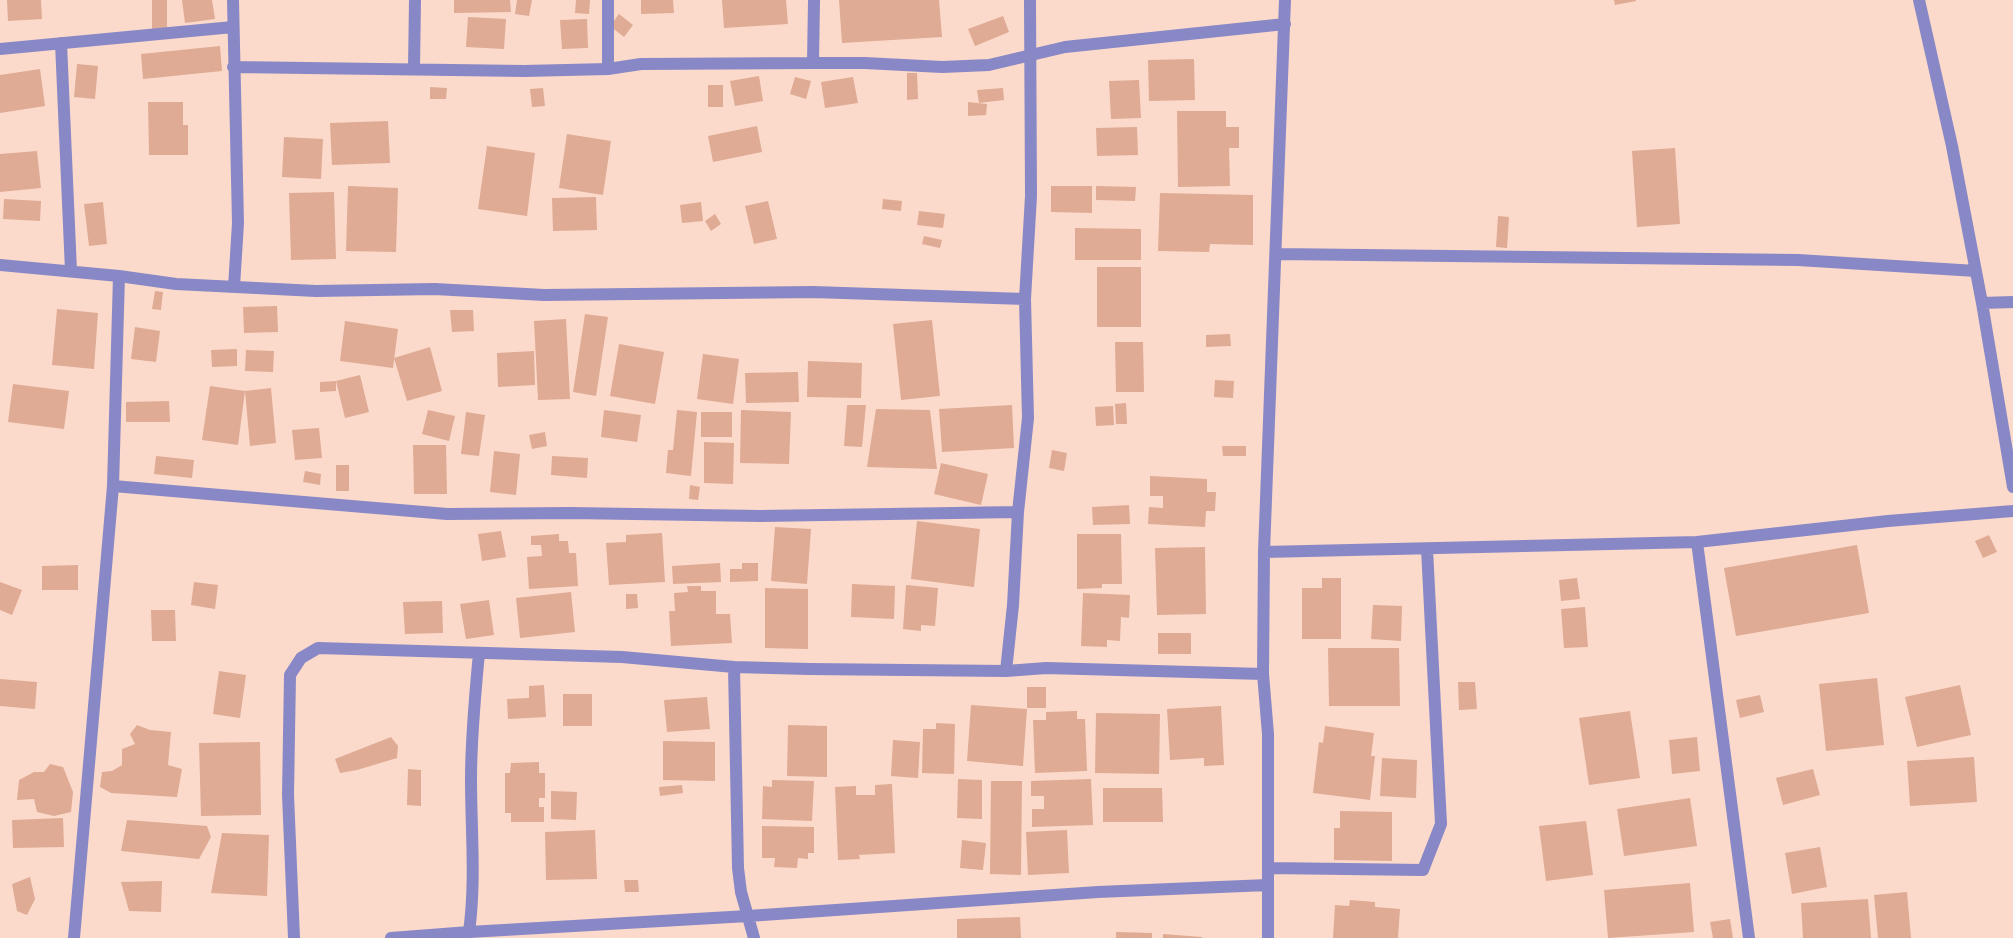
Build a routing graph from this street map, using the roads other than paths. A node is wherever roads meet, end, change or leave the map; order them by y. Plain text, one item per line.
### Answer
1 (233, 0) edge
2 (415, 0) edge
3 (608, 0) edge
4 (814, 0) edge
5 (1030, 0) edge
6 (1285, 0) edge
7 (1919, 0) edge
8 (1285, 24) junction
9 (233, 27) junction
10 (61, 43) junction
11 (0, 49) edge
12 (1029, 56) junction
13 (813, 62) junction
14 (233, 67) junction
15 (414, 68) junction
16 (608, 69) junction
17 (1276, 254) junction
18 (0, 265) edge
19 (1976, 271) junction
20 (70, 272) junction
21 (119, 276) junction
22 (234, 287) junction
23 (1025, 299) junction
24 (2013, 302) edge
25 (1982, 303) junction
26 (113, 486) junction
27 (2013, 487) edge
28 (2013, 511) edge
29 (1018, 512) junction
30 (1697, 542) junction
31 (1426, 549) junction
32 (1264, 552) junction
33 (479, 653) junction
34 (734, 667) junction
35 (1006, 672) junction
36 (1263, 674) junction
37 (1269, 868) junction
38 (1268, 884) junction
39 (748, 916) junction
40 (469, 932) junction
41 (74, 938) edge
42 (294, 938) edge
43 (391, 938) edge
44 (754, 938) edge
45 (1268, 938) edge
46 (1749, 938) edge

1 - 9 street
2 - 15 street
3 - 16 street
4 - 13 street
5 - 12 street
6 - 8 street
7 - 19 street
8 - 12 street
8 - 17 street
9 - 10 street
9 - 14 street
10 - 11 street
10 - 20 street
12 - 13 street
12 - 23 street
13 - 16 street
14 - 15 street
14 - 22 street
15 - 16 street
17 - 19 street
17 - 32 street
18 - 20 street
19 - 25 street
20 - 21 street
21 - 22 street
21 - 26 street
22 - 23 street
23 - 29 street
24 - 25 street
25 - 27 street
26 - 29 street
26 - 41 street
28 - 30 street
29 - 35 street
30 - 31 street
30 - 46 street
31 - 32 street
31 - 37 street
32 - 36 street
33 - 34 street
33 - 40 street
33 - 42 street
34 - 35 street
34 - 39 street
35 - 36 street
36 - 37 street
37 - 38 street
38 - 39 street
38 - 45 street
39 - 40 street
39 - 44 street
40 - 43 street

